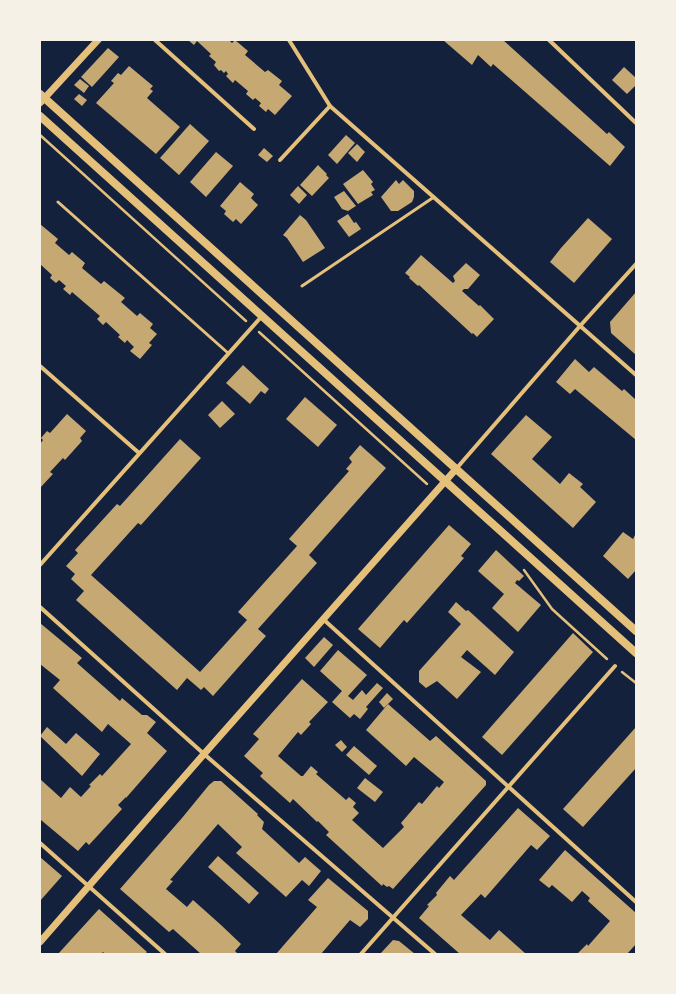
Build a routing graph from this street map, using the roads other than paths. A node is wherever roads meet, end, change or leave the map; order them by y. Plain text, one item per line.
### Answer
1 (98, 40) edge
2 (155, 40) edge
3 (289, 40) edge
4 (549, 40) edge
5 (42, 98) edge
6 (330, 106) junction
7 (40, 116) edge
8 (636, 123) edge
9 (254, 129) dead end
10 (280, 160) dead end
11 (434, 197) junction
12 (58, 202) dead end
13 (636, 264) edge
14 (302, 286) dead end
15 (262, 316) junction
16 (580, 326) junction
17 (228, 353) junction
18 (40, 366) edge
19 (636, 375) edge
20 (139, 453) junction
21 (456, 469) junction
22 (445, 482) junction
23 (40, 565) edge
24 (40, 607) edge
25 (323, 619) junction
26 (636, 631) edge
27 (636, 653) edge
28 (615, 666) road end
29 (204, 754) junction
30 (508, 787) junction
31 (40, 843) edge
32 (89, 887) junction
33 (636, 902) edge
34 (393, 918) junction
35 (40, 942) edge
36 (165, 954) edge
37 (361, 954) edge
38 (435, 954) edge

1 - 5 street
2 - 9 street
3 - 6 street
4 - 8 street
5 - 21 main road
6 - 10 street
6 - 11 street
7 - 15 main road
11 - 14 lane
11 - 16 street
12 - 17 lane
13 - 16 street
15 - 17 street
15 - 22 main road
16 - 19 street
16 - 21 street
17 - 20 street
18 - 20 street
20 - 23 street
21 - 22 street
21 - 26 main road
22 - 25 street
22 - 27 main road
24 - 29 street
25 - 29 street
25 - 30 street
28 - 30 street
29 - 32 street
29 - 34 street
30 - 33 street
30 - 34 street
31 - 32 street
32 - 35 street
32 - 36 street
34 - 37 street
34 - 38 street

